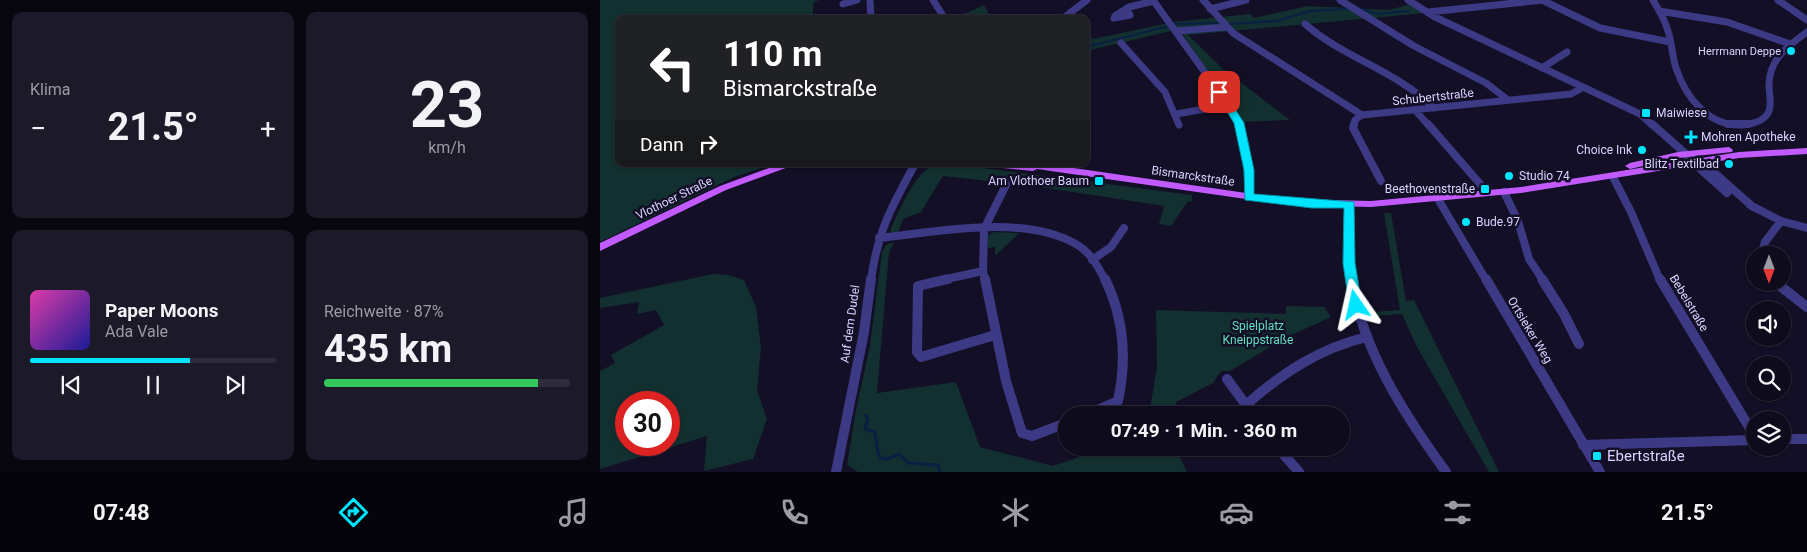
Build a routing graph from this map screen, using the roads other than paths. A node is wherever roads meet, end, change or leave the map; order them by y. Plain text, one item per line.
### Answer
1 (857, 0) edge
2 (870, 0) edge
3 (933, 0) edge
4 (1087, 0) edge
5 (1203, 0) edge
6 (1246, 0) edge
7 (1340, 0) edge
8 (1408, 0) edge
9 (1543, 0) edge
10 (1653, 0) edge
11 (1778, 0) edge
12 (1154, 1) edge
13 (843, 4) dead end
14 (1210, 8) junction
15 (1126, 9) dead end
16 (1659, 11) junction
17 (1428, 12) junction
18 (871, 15) edge
19 (942, 15) edge
20 (1067, 15) edge
21 (1807, 20) edge
22 (1305, 24) dead end
23 (1228, 28) junction
24 (1177, 31) junction
25 (1807, 32) edge
26 (1670, 42) junction
27 (1121, 44) dead end
28 (1790, 44) junction
29 (1567, 52) dead end
30 (1542, 68) junction
31 (1582, 88) junction
32 (1508, 100) junction
33 (1228, 105) junction
34 (1434, 108) junction
35 (1415, 110) junction
36 (1176, 114) junction
37 (1362, 114) junction
38 (1179, 125) dead end
39 (1807, 150) edge
40 (1687, 158) junction
41 (1700, 160) junction
42 (780, 167) edge
43 (912, 167) edge
44 (919, 167) edge
45 (1059, 167) edge
46 (1613, 176) junction
47 (1381, 181) dead end
48 (1573, 182) junction
49 (1007, 183) dead end
50 (904, 184) junction
51 (1481, 186) dead end
52 (1504, 192) junction
53 (1249, 197) junction
54 (1438, 199) junction
55 (1350, 205) junction
56 (1753, 207) junction
57 (1781, 221) junction
58 (1124, 228) dead end
59 (1807, 228) edge
60 (984, 229) junction
61 (879, 238) junction
62 (1763, 246) edge
63 (600, 247) edge
64 (1092, 260) junction
65 (983, 271) junction
66 (1787, 291) edge
67 (1807, 307) edge
68 (995, 335) junction
69 (1367, 337) junction
70 (1579, 344) dead end
71 (1227, 378) dead end
72 (1246, 404) joint
73 (1107, 406) edge
74 (1746, 423) edge
75 (1058, 426) edge
76 (1746, 438) edge
77 (1807, 438) edge
78 (1791, 439) edge
79 (1583, 445) junction
80 (1285, 456) edge
81 (836, 472) edge
82 (1299, 472) edge
83 (1446, 472) edge
84 (1600, 472) edge

1 - 13 street
2 - 18 street
3 - 19 street
4 - 20 street
5 - 14 street
6 - 14 street
7 - 32 street
8 - 17 street
9 - 17 street
9 - 26 street
10 - 16 street
11 - 21 street
12 - 15 street
12 - 24 street
14 - 23 street
16 - 26 street
16 - 28 street
17 - 30 street
22 - 34 street
23 - 24 street
23 - 37 street
24 - 33 street
25 - 28 street
26 - 28 street
27 - 36 street
29 - 30 street
30 - 31 street
31 - 32 street, Schubertstraße
31 - 40 street
32 - 34 street, Schubertstraße
33 - 36 street
33 - 53 street
34 - 35 street, Schubertstraße
35 - 37 street, Schubertstraße
35 - 51 street
36 - 38 street
37 - 47 street
39 - 40 main road, Bismarckstraße
39 - 41 main road, Bismarckstraße
40 - 41 main road, Bismarckstraße
40 - 46 main road, Bismarckstraße
40 - 48 main road, Bismarckstraße
40 - 56 street
41 - 56 street
42 - 63 main road, Vlothoer Straße
43 - 50 street, Auf dem Dudel
44 - 50 street, Auf dem Dudel
45 - 53 main road, Bismarckstraße
46 - 48 main road, Bismarckstraße
46 - 74 street, Bebelstraße
48 - 52 main road, Bismarckstraße
49 - 60 street
50 - 61 street, Auf dem Dudel
52 - 54 main road, Bismarckstraße
52 - 70 street
53 - 55 main road, Bismarckstraße
54 - 55 main road, Bismarckstraße
54 - 79 street, Ortsieker Weg
55 - 69 street
56 - 57 street
57 - 59 street
57 - 62 street
58 - 64 street
60 - 61 street
60 - 64 street
60 - 65 street
61 - 81 street, Auf dem Dudel
64 - 73 street
65 - 68 street
65 - 68 street
66 - 67 street
68 - 75 street
69 - 72 street
69 - 83 street
71 - 72 street
76 - 79 street
77 - 78 street
79 - 84 street, Ortsieker Weg
80 - 82 street

